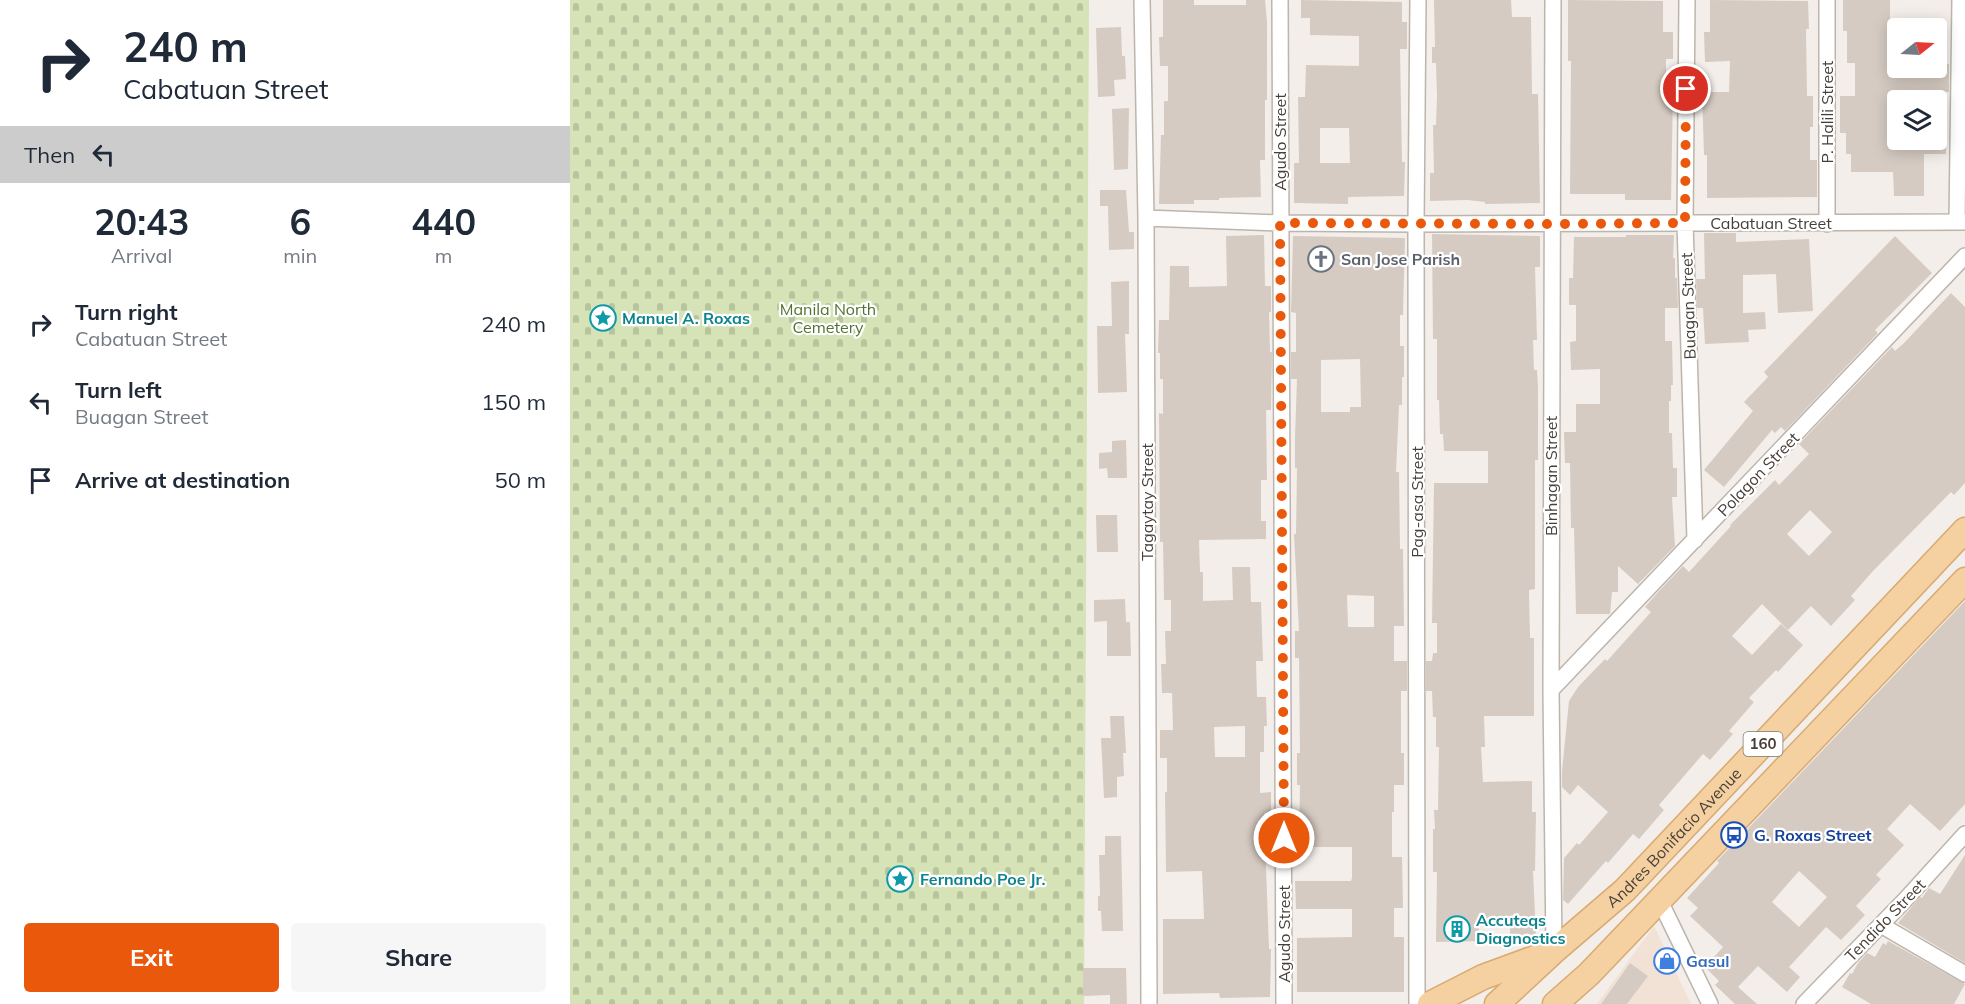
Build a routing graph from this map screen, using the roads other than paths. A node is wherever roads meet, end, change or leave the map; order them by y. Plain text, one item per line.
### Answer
1 (1142, 0) edge
2 (1280, 0) edge
3 (1418, 0) edge
4 (1553, 0) edge
5 (1687, 0) edge
6 (1827, 0) edge
7 (1960, 0) edge
8 (1146, 218) junction
9 (1961, 222) edge
10 (1280, 223) junction
11 (1685, 223) junction
12 (1416, 224) junction
13 (1552, 224) junction
14 (1827, 224) junction
15 (1965, 256) edge
16 (1965, 530) edge
17 (1695, 540) junction
18 (1965, 580) edge
19 (1551, 690) junction
20 (1965, 834) edge
21 (1659, 899) junction
22 (1881, 925) junction
23 (1554, 951) junction
24 (1589, 974) junction
25 (1965, 974) edge
26 (1149, 1004) edge
27 (1284, 1004) edge
28 (1417, 1004) edge
29 (1430, 1004) edge
30 (1497, 1004) edge
31 (1555, 1004) edge
32 (1577, 1004) edge
33 (1710, 1004) edge
34 (1804, 1004) edge

1 - 8 street, Tagaytay Street
2 - 10 street, Agudo Street
3 - 12 street, Pag-asa Street
4 - 13 street, Binhagan Street
5 - 11 street, Buagan Street
6 - 14 street, P. Halili Street
7 - 9 street
8 - 10 street, Cabatuan Street
8 - 26 street, Tagaytay Street
9 - 14 street, Cabatuan Street
10 - 12 street, Cabatuan Street
10 - 27 street, Agudo Street
11 - 13 street, Cabatuan Street
11 - 14 street, Cabatuan Street
11 - 17 street, Buagan Street
12 - 13 street, Cabatuan Street
12 - 28 street, Pag-asa Street
13 - 19 street, Binhagan Street
15 - 17 street, Polagon Street
16 - 23 main road, Andres Bonifacio Avenue / 160
17 - 19 street, Polagon Street
18 - 21 main road, Andres Bonifacio Avenue / 160
19 - 23 street, Binhagan Street
20 - 22 street, Tendido Street
21 - 24 main road, Andres Bonifacio Avenue / 160
21 - 33 street
22 - 25 street
22 - 34 street, Tendido Street
23 - 29 main road
23 - 30 main road, Andres Bonifacio Avenue / 160
24 - 31 main road, Andres Bonifacio Avenue / 160
24 - 32 main road

